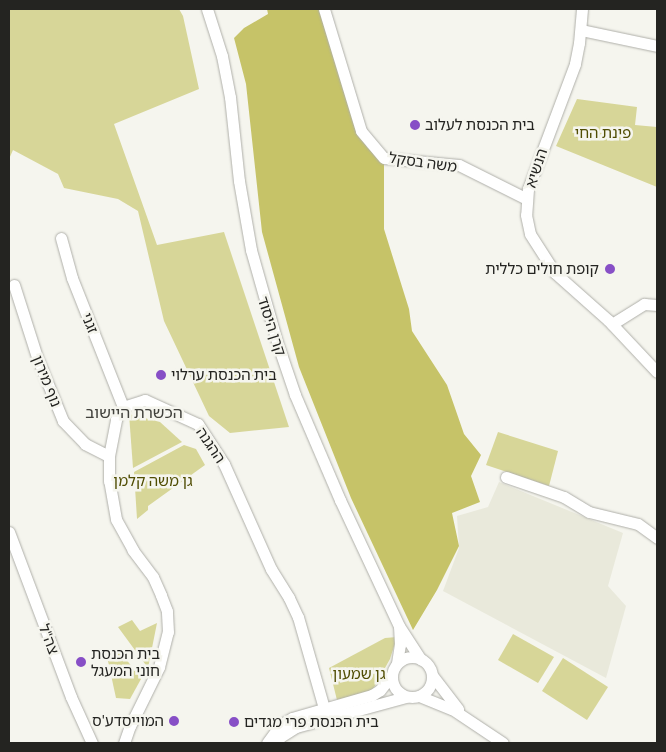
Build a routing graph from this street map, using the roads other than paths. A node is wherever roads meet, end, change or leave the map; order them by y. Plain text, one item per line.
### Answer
1 (207, 9) edge
2 (324, 9) edge
3 (582, 9) edge
4 (580, 30) junction
5 (657, 46) edge
6 (527, 199) junction
7 (61, 238) dead end
8 (14, 285) dead end
9 (657, 305) edge
10 (612, 324) junction
11 (657, 372) edge
12 (123, 407) junction
13 (109, 456) junction
14 (506, 477) dead end
15 (9, 532) edge
16 (657, 538) edge
17 (399, 626) junction
18 (421, 660) junction
19 (397, 664) junction
20 (432, 675) junction
21 (391, 676) junction
22 (419, 696) junction
23 (406, 697) junction
24 (324, 708) junction
25 (470, 721) junction
26 (92, 743) edge
27 (124, 743) edge
28 (267, 743) edge
29 (275, 743) edge
30 (503, 743) edge

1 - 17 street, קרן היסוד
2 - 6 street, משה בסקל
3 - 4 street, הנשיא
4 - 5 street
4 - 6 street, הנשיא
6 - 10 street, הנשיא
7 - 12 street, זגני
8 - 13 street, נוף מירון
9 - 10 street
10 - 11 street, הנשיא
12 - 13 street
12 - 24 street, ההגנה
13 - 27 street
14 - 16 street
15 - 26 street, צה"ל
17 - 18 street, קרן היסוד
17 - 19 street, קרן היסוד
18 - 19 street
18 - 20 street
19 - 21 street
20 - 22 street
20 - 25 street
21 - 23 street
21 - 24 street
22 - 23 street
22 - 25 street
23 - 29 street
24 - 28 street
25 - 30 street

